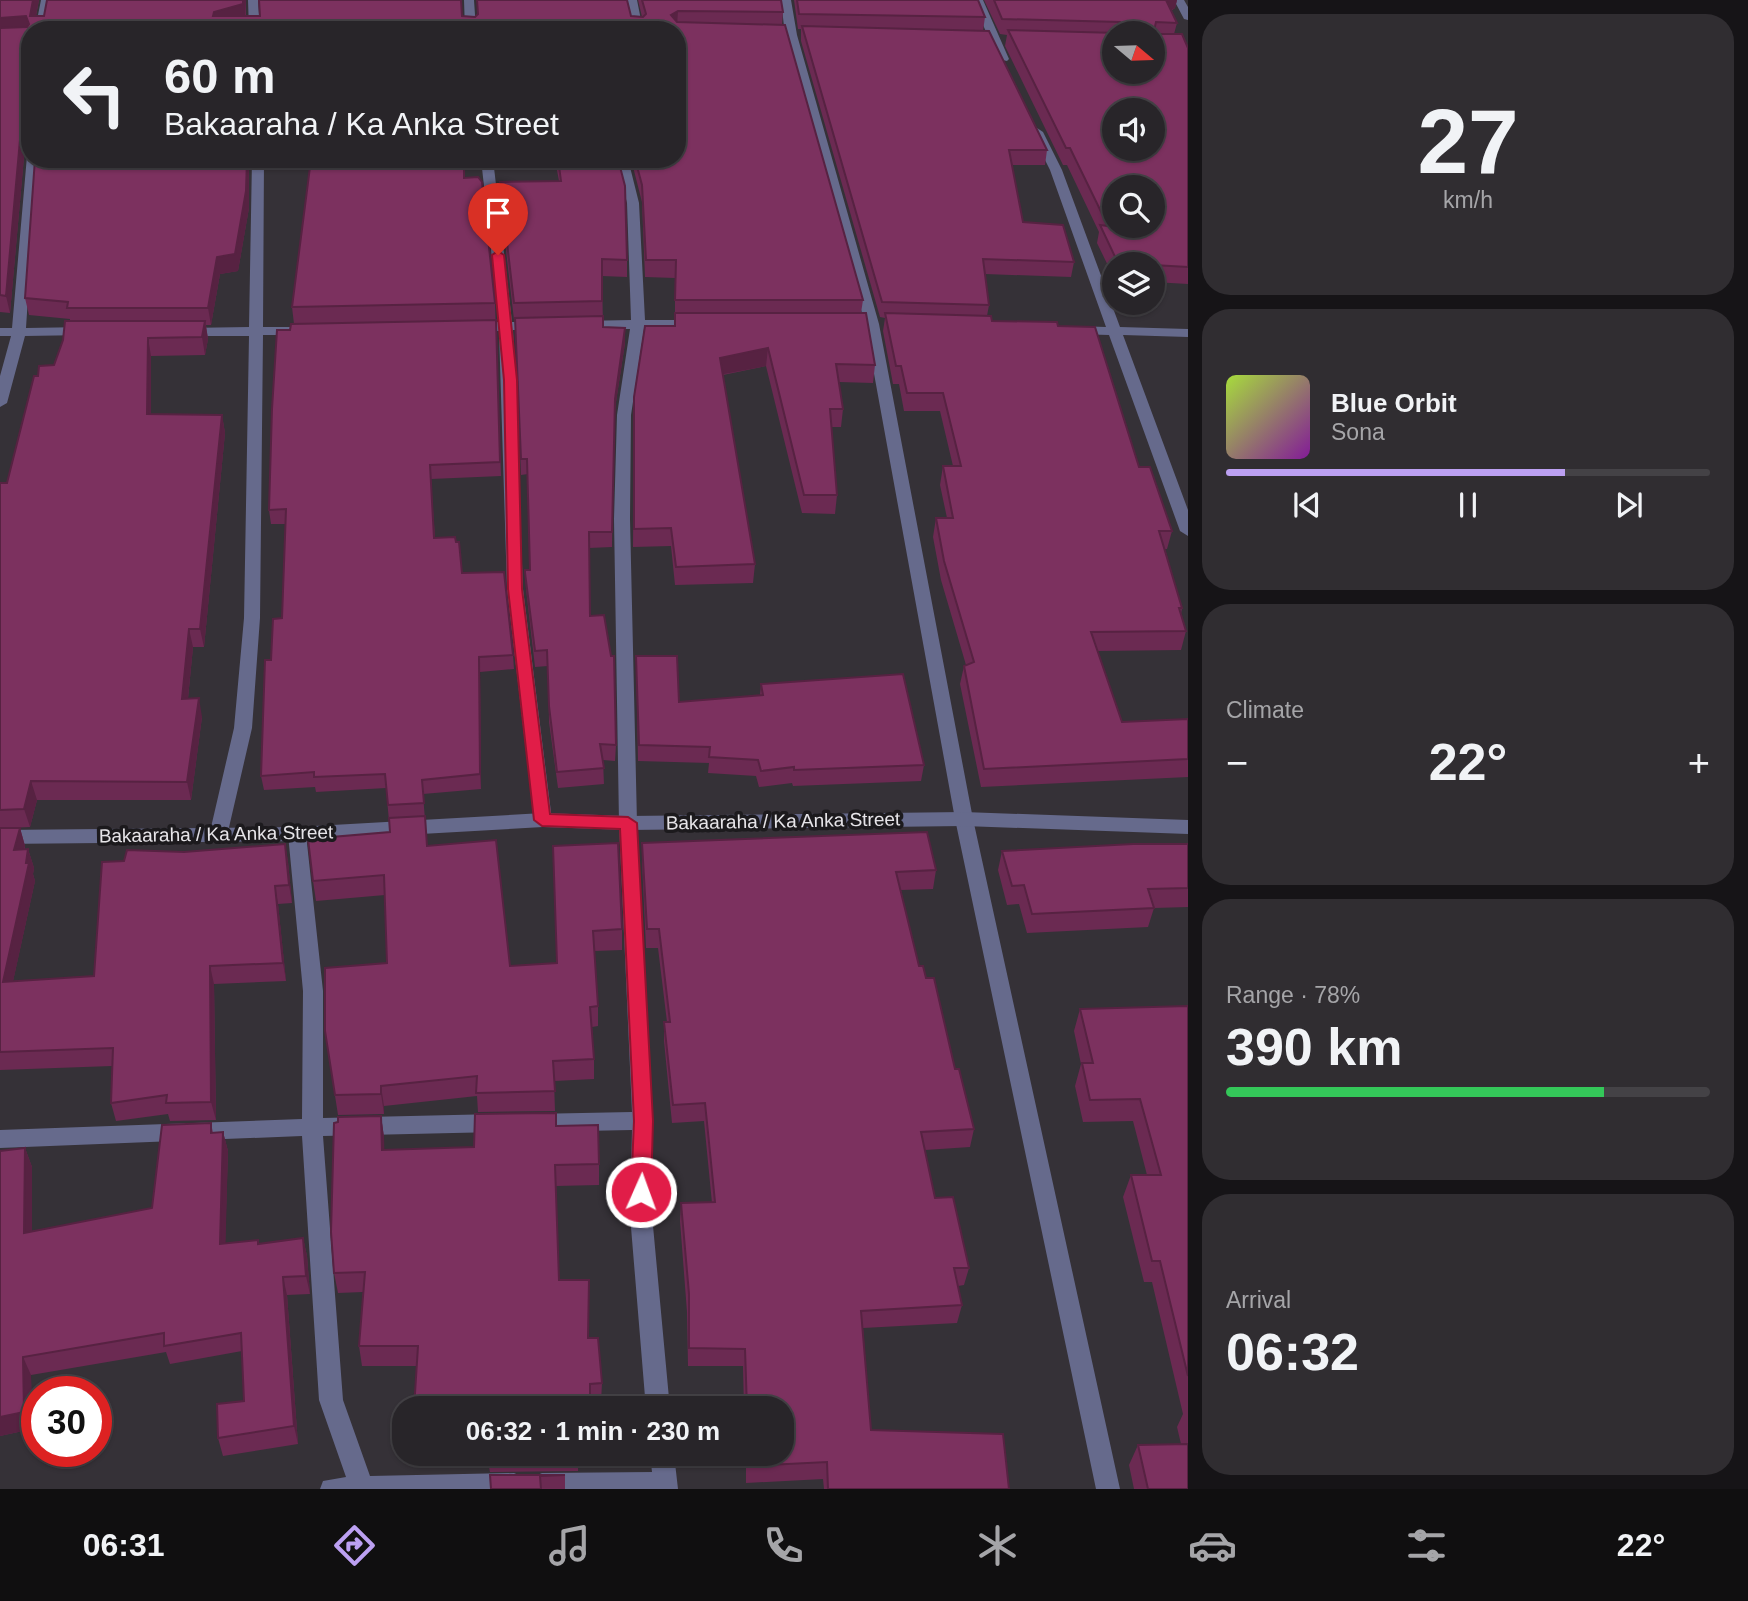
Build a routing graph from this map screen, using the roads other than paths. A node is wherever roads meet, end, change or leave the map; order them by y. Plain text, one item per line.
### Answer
1 (47, 0) edge
2 (254, 0) edge
3 (469, 0) edge
4 (632, 0) edge
5 (786, 0) edge
6 (978, 0) edge
7 (1179, 0) edge
8 (1188, 17) edge
9 (42, 21) edge
10 (251, 21) edge
11 (470, 21) edge
12 (636, 21) edge
13 (986, 39) junction
14 (1007, 39) edge
15 (1010, 75) edge
16 (1033, 122) edge
17 (30, 168) edge
18 (258, 168) edge
19 (488, 168) edge
20 (624, 168) edge
21 (638, 324) junction
22 (707, 324) edge
23 (506, 326) junction
24 (451, 327) edge
25 (1061, 330) edge
26 (19, 331) junction
27 (103, 331) edge
28 (312, 331) edge
29 (1115, 331) junction
30 (0, 332) edge
31 (173, 332) edge
32 (257, 332) junction
33 (1188, 333) edge
34 (0, 403) edge
35 (1188, 531) edge
36 (964, 819) junction
37 (542, 820) junction
38 (628, 823) junction
39 (1188, 827) edge
40 (297, 834) junction
41 (218, 836) junction
42 (0, 837) edge
43 (643, 1121) junction
44 (312, 1127) junction
45 (0, 1139) edge
46 (657, 1396) edge
47 (664, 1466) edge
48 (666, 1486) edge
49 (362, 1487) junction
50 (440, 1488) edge
51 (332, 1489) edge
52 (1108, 1489) edge

1 - 9 street
2 - 10 street
3 - 11 street
4 - 12 street
5 - 36 street
6 - 13 street
7 - 8 street
13 - 14 street
13 - 15 street
16 - 29 street
17 - 26 street
18 - 32 street
19 - 23 street
20 - 21 street
21 - 22 street
21 - 23 street
21 - 38 street
23 - 24 street
23 - 37 street
25 - 29 street
26 - 27 street
26 - 30 street
26 - 34 street
28 - 32 street
29 - 33 street
29 - 35 street
31 - 32 street
32 - 41 street
36 - 38 street, Bakaaraha / Ka Anka Street
36 - 39 street, Bakaaraha / Ka Anka Street
36 - 52 street
37 - 38 street, Bakaaraha / Ka Anka Street
37 - 40 street, Bakaaraha / Ka Anka Street
38 - 43 street
40 - 41 street, Bakaaraha / Ka Anka Street
40 - 44 street
41 - 42 street, Bakaaraha / Ka Anka Street
43 - 44 street
43 - 46 street
44 - 45 street
44 - 49 street
47 - 48 street
48 - 50 street
49 - 50 street
49 - 51 street

